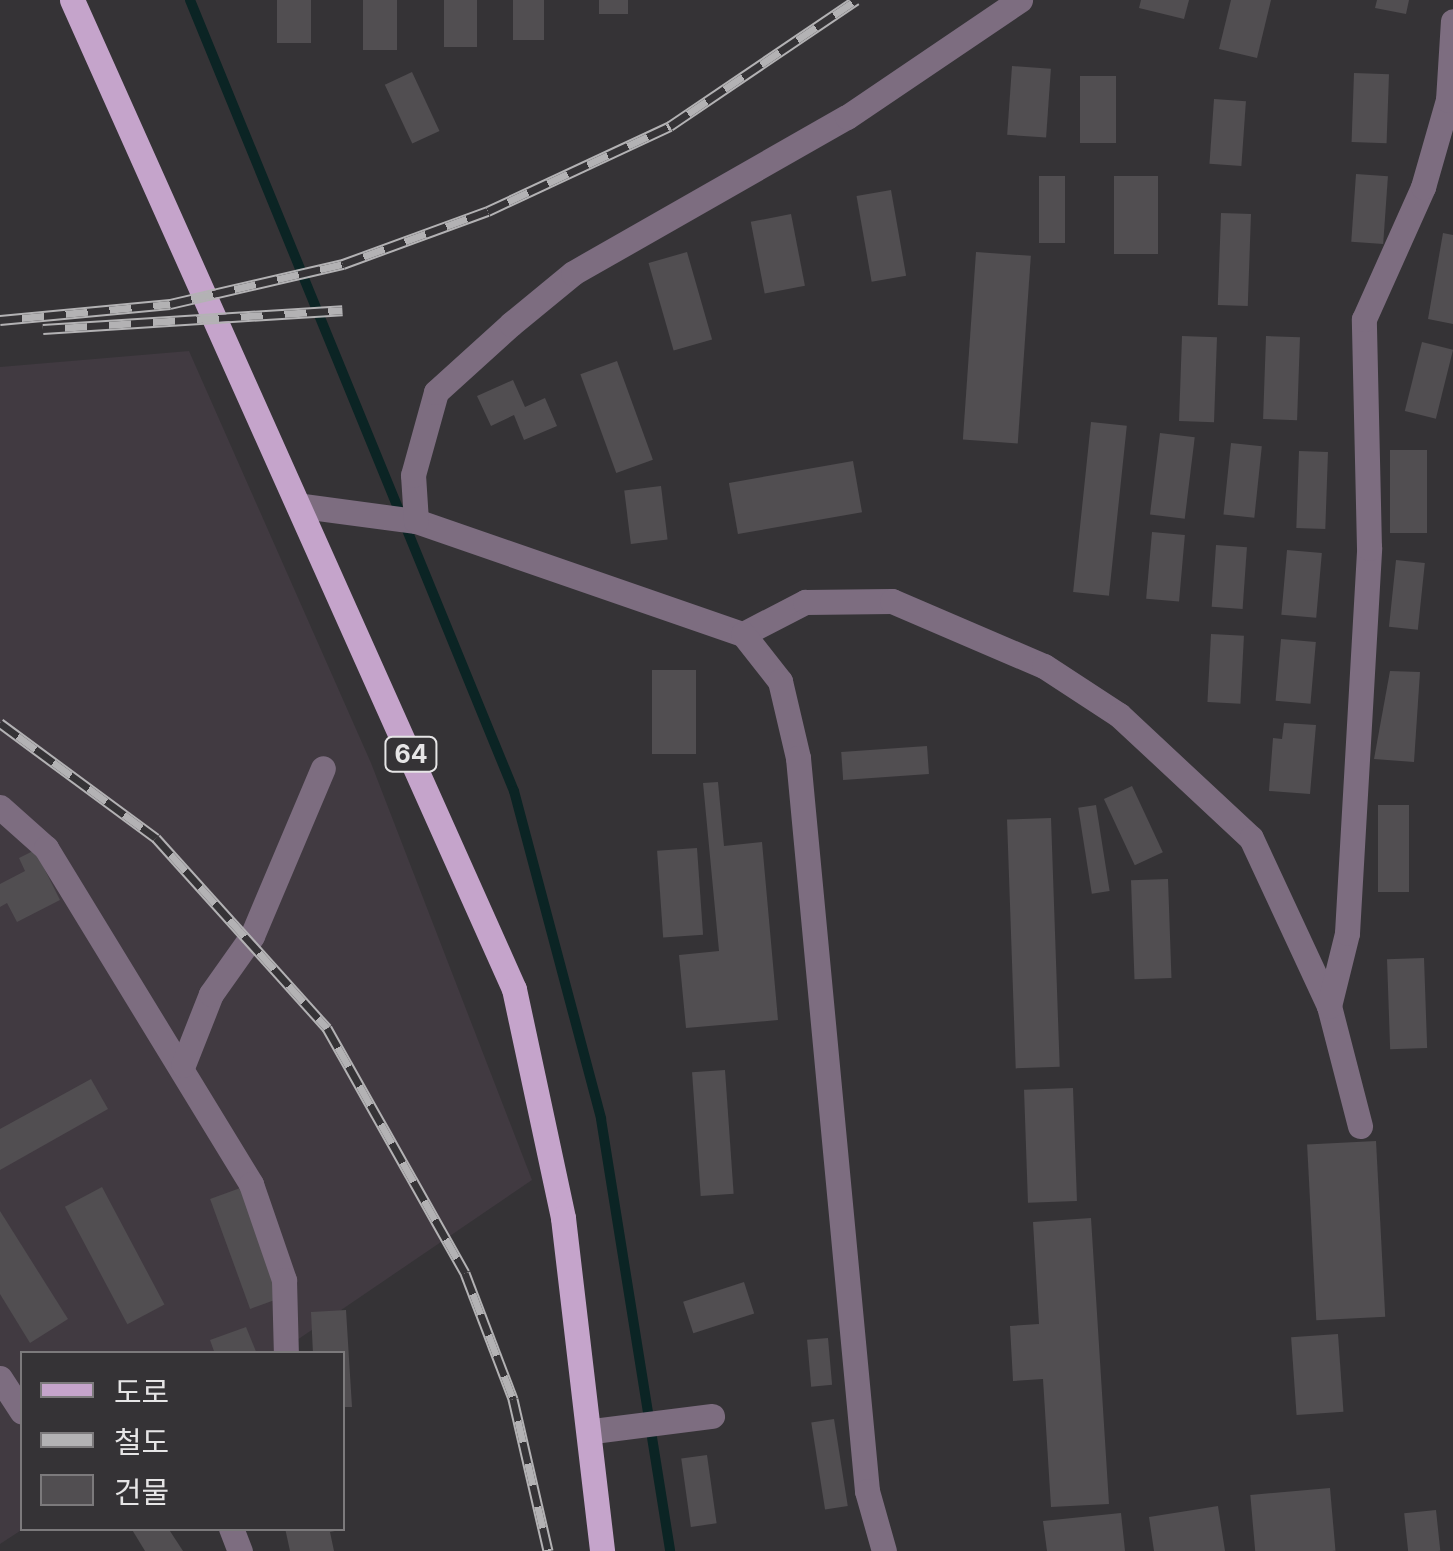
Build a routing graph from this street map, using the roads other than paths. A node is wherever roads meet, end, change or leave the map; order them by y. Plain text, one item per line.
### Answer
1 (72, 0) edge
2 (1020, 0) edge
3 (1453, 21) edge
4 (302, 506) junction
5 (416, 521) junction
6 (743, 634) junction
7 (324, 768) dead end
8 (0, 806) edge
9 (1329, 1006) junction
10 (183, 1065) junction
11 (1360, 1126) dead end
12 (286, 1351) edge
13 (0, 1378) edge
14 (20, 1409) edge
15 (712, 1416) dead end
16 (593, 1431) junction
17 (602, 1551) edge
18 (884, 1551) edge

1 - 4 main road, 64
2 - 5 street
3 - 9 street
4 - 5 street
4 - 16 main road, 64
5 - 6 street
6 - 9 street
6 - 18 street
7 - 10 street
8 - 10 street
9 - 11 street
10 - 12 street
13 - 14 street
15 - 16 street
16 - 17 main road, 64

